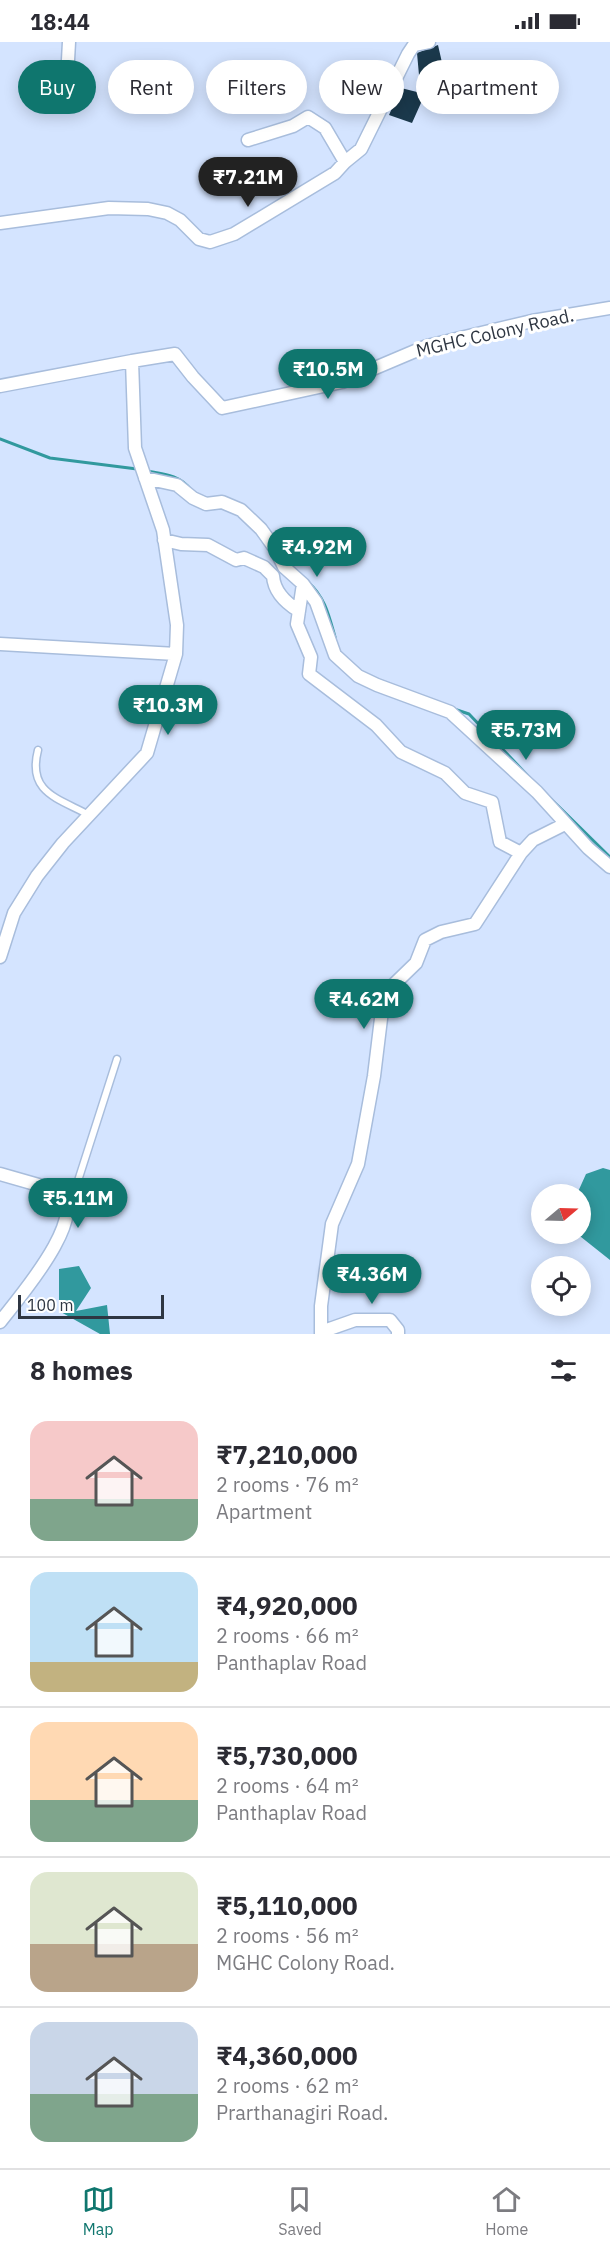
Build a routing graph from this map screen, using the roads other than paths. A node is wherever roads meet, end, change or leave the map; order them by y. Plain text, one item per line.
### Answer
1 (69, 42) edge
2 (429, 42) edge
3 (68, 60) edge
4 (248, 140) dead end
5 (345, 162) junction
6 (0, 223) edge
7 (610, 308) edge
8 (132, 361) junction
9 (0, 386) edge
10 (143, 473) junction
11 (164, 540) junction
12 (303, 584) junction
13 (299, 611) junction
14 (0, 644) edge
15 (176, 654) junction
16 (38, 750) dead end
17 (90, 815) junction
18 (565, 824) junction
19 (521, 853) junction
20 (610, 867) edge
21 (0, 957) edge
22 (117, 1059) dead end
23 (0, 1174) edge
24 (67, 1200) junction
25 (0, 1322) edge
26 (321, 1333) edge
27 (398, 1334) edge

1 - 3 street
2 - 5 street
4 - 5 street
5 - 6 street
7 - 8 street, MGHC Colony Road.
8 - 9 street
8 - 10 street
10 - 11 street
10 - 12 street
11 - 13 street
11 - 15 street
12 - 13 street
12 - 18 street
13 - 19 street
14 - 15 street
15 - 17 street
16 - 17 lane
17 - 21 street
18 - 19 street
18 - 20 street
19 - 26 street
22 - 24 lane
23 - 24 street
24 - 25 street
26 - 27 street

